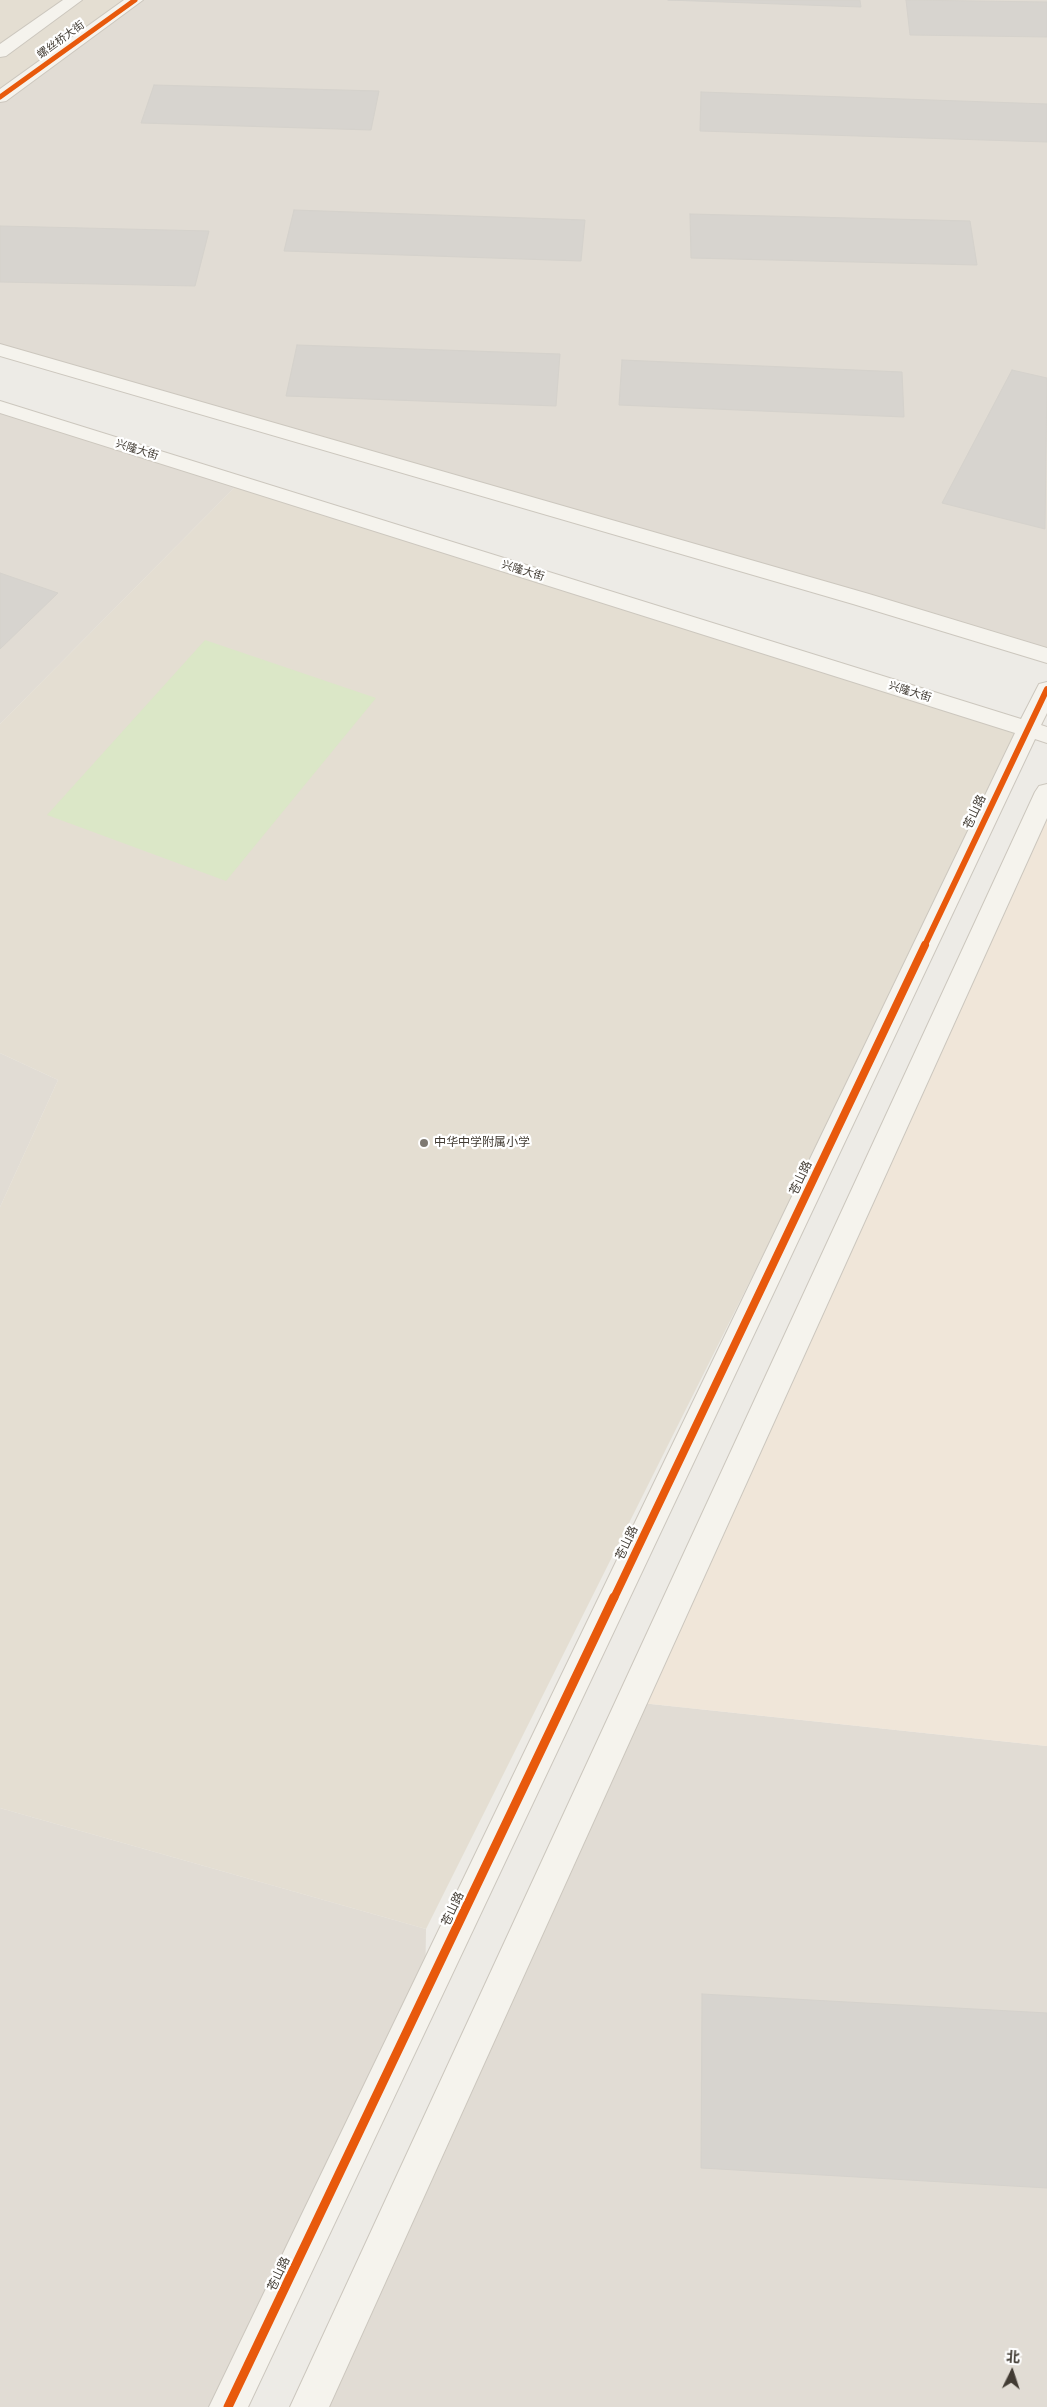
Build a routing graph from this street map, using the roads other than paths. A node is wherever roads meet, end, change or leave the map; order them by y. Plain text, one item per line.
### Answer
1 (74, 0) edge
2 (135, 0) edge
3 (0, 52) edge
4 (0, 97) edge
5 (0, 350) edge
6 (0, 407) edge
7 (1047, 656) edge
8 (1047, 689) edge
9 (1037, 731) edge
10 (1047, 792) edge
11 (228, 2407) edge
12 (309, 2407) edge

1 - 3 street, 螺丝桥大街
2 - 4 street, 螺丝桥大街
5 - 7 street
6 - 9 street, 兴隆大街
8 - 9 street, 苍山路
9 - 11 street, 苍山路
10 - 12 street

